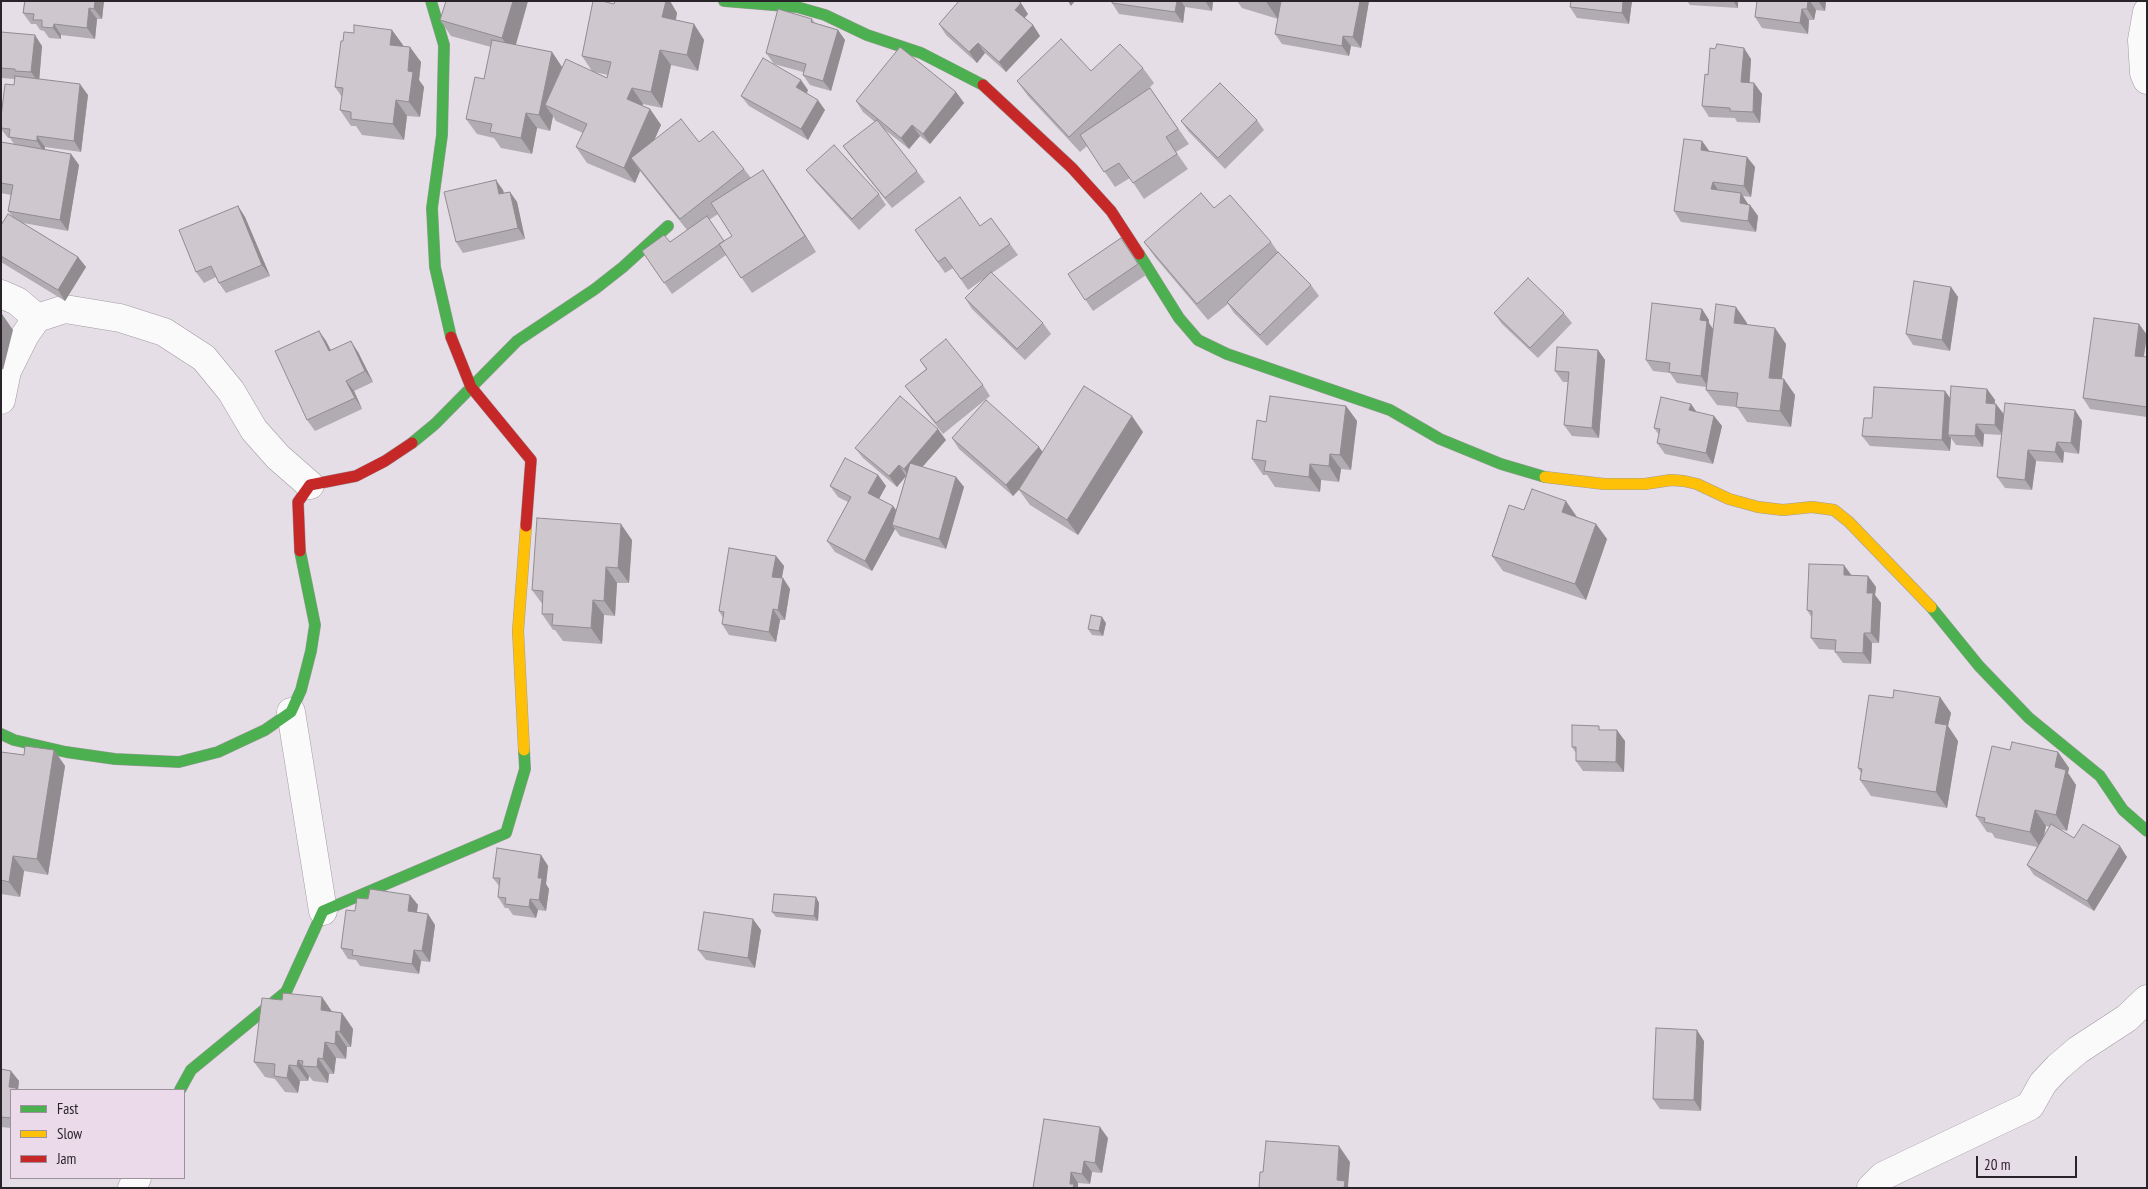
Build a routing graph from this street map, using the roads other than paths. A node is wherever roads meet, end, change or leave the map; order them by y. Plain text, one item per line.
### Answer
1 (431, 1) edge
2 (724, 1) edge
3 (2147, 12) edge
4 (2147, 80) edge
5 (668, 226) edge
6 (1, 294) edge
7 (37, 318) junction
8 (471, 387) junction
9 (1, 400) edge
10 (310, 485) junction
11 (291, 712) junction
12 (1, 734) edge
13 (2147, 830) edge
14 (323, 911) junction
15 (2147, 999) edge
16 (181, 1089) edge
17 (1883, 1184) edge

1 - 8 street
2 - 13 street
3 - 4 street
5 - 8 street
6 - 7 street
7 - 9 street
7 - 10 street
8 - 10 street
8 - 14 street
10 - 11 street
11 - 12 street
11 - 14 street
14 - 16 street
15 - 17 street

